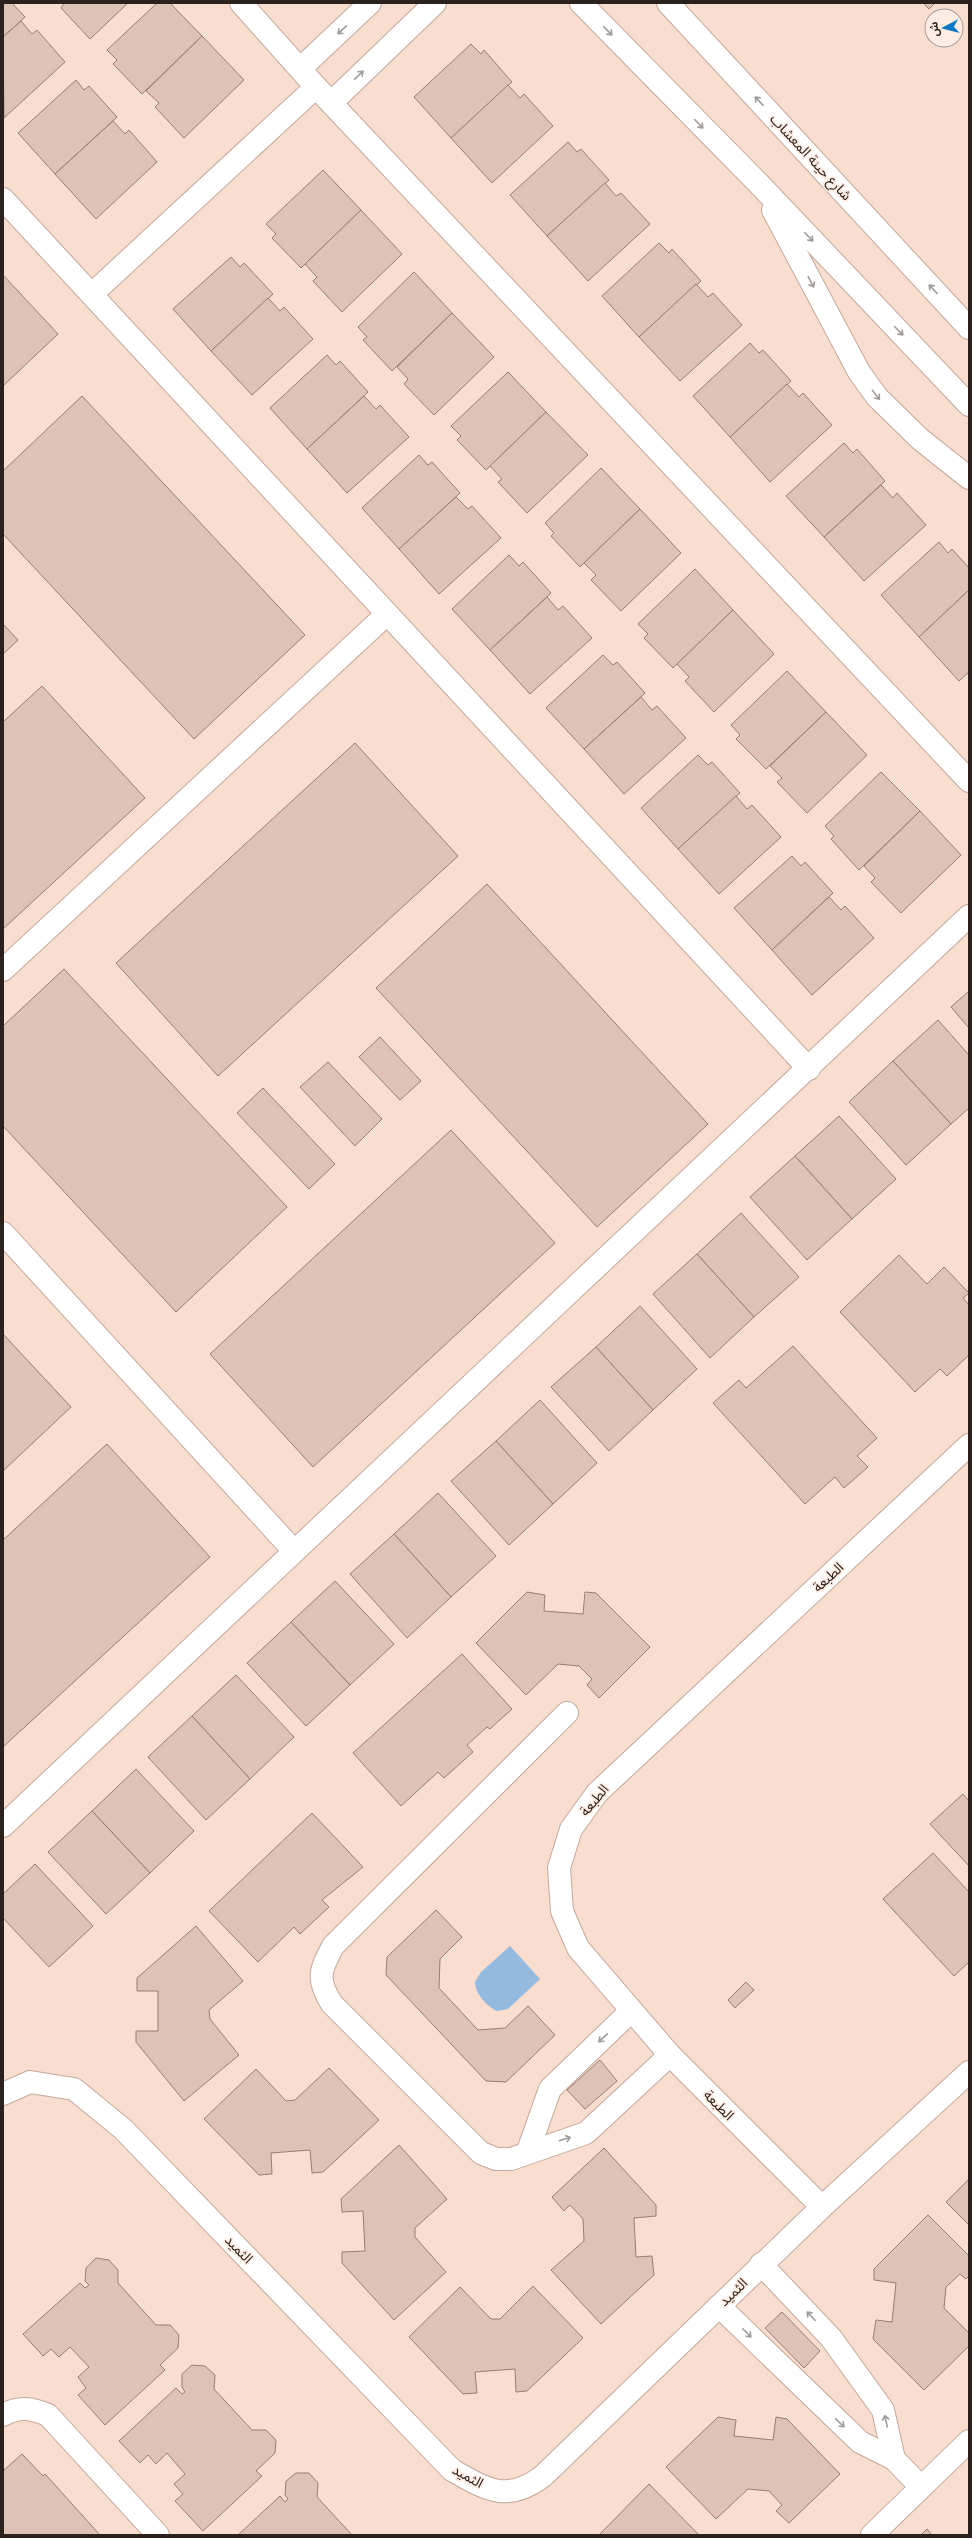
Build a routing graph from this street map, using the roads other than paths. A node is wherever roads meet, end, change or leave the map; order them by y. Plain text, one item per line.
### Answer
1 (241, 3) edge
2 (370, 3) edge
3 (434, 3) edge
4 (581, 3) edge
5 (668, 3) edge
6 (301, 68) junction
7 (316, 87) junction
8 (332, 103) junction
9 (761, 186) junction
10 (3, 199) edge
11 (92, 294) junction
12 (961, 311) edge
13 (969, 328) edge
14 (969, 405) edge
15 (969, 478) edge
16 (387, 614) junction
17 (969, 781) edge
18 (969, 916) edge
19 (3, 970) edge
20 (809, 1069) junction
21 (3, 1233) edge
22 (969, 1446) edge
23 (294, 1551) junction
24 (567, 1712) dead end
25 (3, 1826) edge
26 (631, 2011) junction
27 (670, 2055) junction
28 (969, 2072) edge
29 (3, 2094) edge
30 (528, 2151) junction
31 (822, 2207) junction
32 (762, 2264) junction
33 (719, 2306) junction
34 (3, 2415) edge
35 (969, 2441) edge
36 (894, 2459) junction
37 (921, 2487) junction
38 (158, 2535) edge
39 (872, 2535) edge

1 - 6 street
2 -> 6 street
8 -> 3 street
4 -> 9 street
12 -> 5 street, شارع حينة المعشاب
6 - 7 street
7 - 8 street
7 - 11 street
8 - 17 street
9 -> 14 street
9 -> 15 street
10 - 11 street
11 - 16 street
12 - 13 street, شارع حينة المعشاب
16 - 19 street
16 - 20 street
18 - 20 street
20 - 23 street
21 - 23 street
22 - 26 street, الطبعة
23 - 25 street
24 - 30 street
26 - 27 street, الطبعة
26 -> 30 street
30 -> 27 street
27 - 31 street, الطبعة
28 - 31 street, الثميد
29 - 33 street, الثميد
31 - 32 street, الثميد
32 - 33 street, الثميد
36 -> 32 street
33 -> 36 street
34 - 38 street
35 - 37 street
36 - 37 street
37 - 39 street

